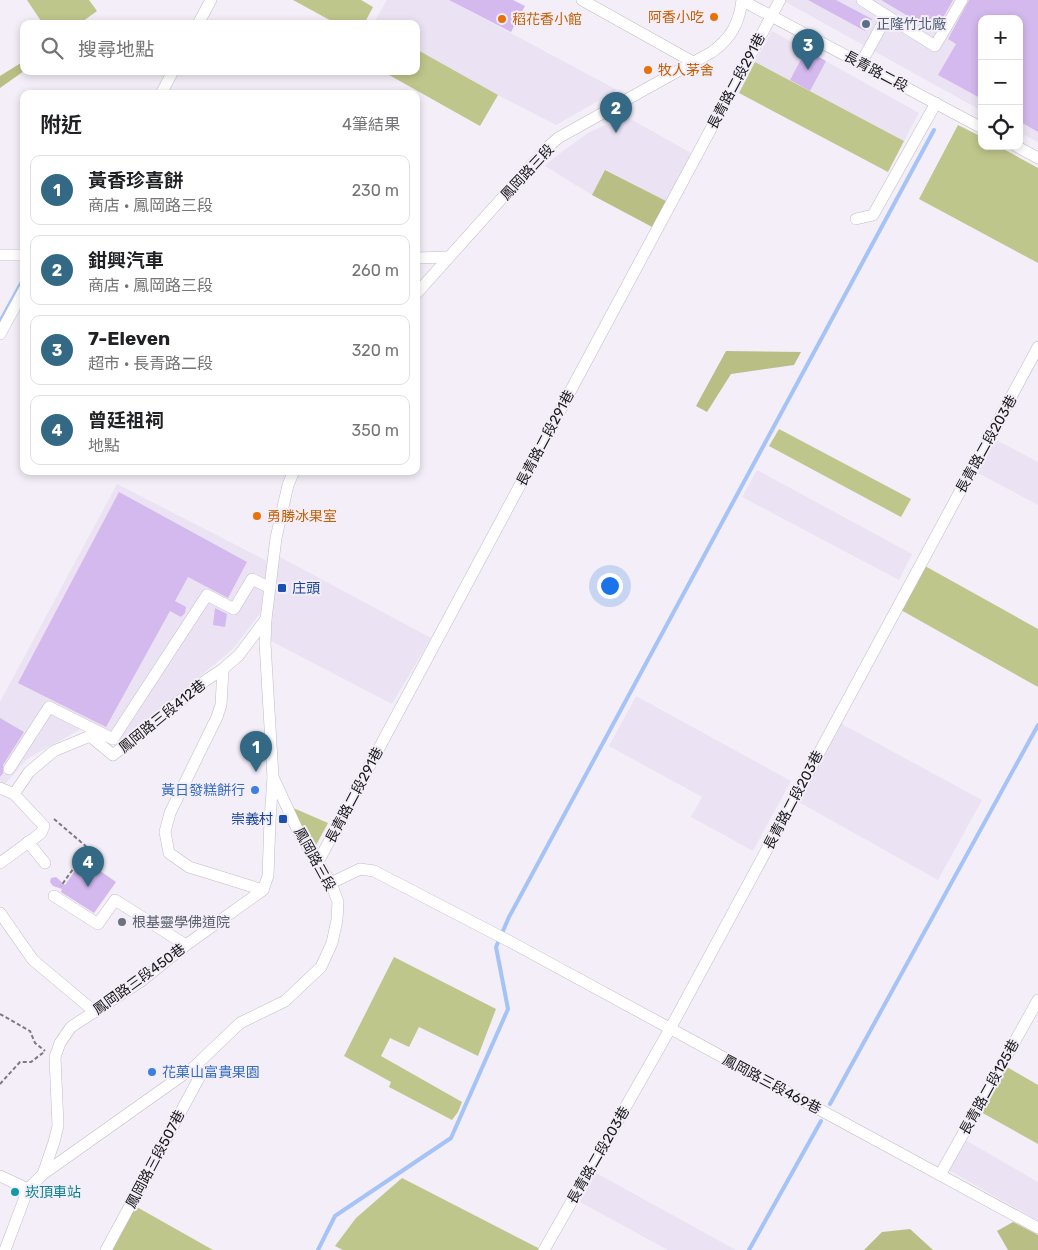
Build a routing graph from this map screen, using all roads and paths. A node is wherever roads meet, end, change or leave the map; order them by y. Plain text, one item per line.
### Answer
1 (211, 0) edge
2 (582, 0) edge
3 (743, 0) edge
4 (780, 0) edge
5 (862, 0) edge
6 (962, 0) edge
7 (771, 15) junction
8 (887, 16) junction
9 (200, 20) edge
10 (694, 62) junction
11 (861, 63) junction
12 (171, 75) edge
13 (163, 90) edge
14 (936, 103) junction
15 (978, 126) edge
16 (1023, 150) edge
17 (1038, 158) edge
18 (856, 219) dead end
19 (0, 255) edge
20 (20, 255) edge
21 (449, 257) junction
22 (420, 258) edge
23 (420, 290) edge
24 (20, 297) edge
25 (0, 334) edge
26 (1038, 348) edge
27 (292, 475) edge
28 (270, 588) junction
29 (266, 619) junction
30 (223, 669) junction
31 (9, 769) dead end
32 (273, 777) junction
33 (0, 788) edge
34 (14, 794) junction
35 (44, 826) junction
36 (28, 842) junction
37 (318, 862) junction
38 (0, 863) edge
39 (45, 863) dead end
40 (331, 883) junction
41 (263, 890) junction
42 (54, 896) joint
43 (0, 913) edge
44 (186, 945) junction
45 (1038, 1000) edge
46 (94, 1012) junction
47 (0, 1014) edge
48 (670, 1029) junction
49 (50, 1054) junction
50 (194, 1067) junction
51 (0, 1084) edge
52 (43, 1174) junction
53 (940, 1175) junction
54 (0, 1176) edge
55 (28, 1189) junction
56 (1038, 1228) edge
57 (5, 1250) edge
58 (106, 1250) edge
59 (544, 1250) edge

1 - 9 street
2 - 10 street
3 - 7 street, 長青路二段
3 - 10 street, 鳳岡路三段
4 - 7 street, 長青路二段291巷
5 - 8 street
6 - 8 street
7 - 11 street, 長青路二段
7 - 37 street, 長青路二段291巷
8 - 11 street
10 - 21 street, 鳳岡路三段
11 - 14 street, 長青路二段
12 - 13 street
14 - 15 street, 長青路二段
14 - 18 street
16 - 17 street
19 - 20 street
21 - 22 street
21 - 23 street, 鳳岡路三段
24 - 25 street
26 - 48 street, 長青路二段203巷
27 - 28 street, 鳳岡路三段
28 - 29 street, 鳳岡路三段
28 - 31 street
29 - 30 street, 鳳岡路三段412巷
29 - 32 street, 鳳岡路三段
30 - 34 street, 鳳岡路三段412巷
30 - 41 street
32 - 37 street, 鳳岡路三段
32 - 41 street
33 - 34 street
34 - 35 street
35 - 36 street
35 - 42 path
36 - 38 street
36 - 39 street
37 - 40 street, 鳳岡路三段
40 - 48 street, 鳳岡路三段469巷
40 - 50 street, 鳳岡路三段
41 - 44 street, 鳳岡路三段450巷
42 - 44 street
43 - 46 street
44 - 46 street, 鳳岡路三段450巷
45 - 53 street, 長青路二段125巷
46 - 49 street, 鳳岡路三段450巷
47 - 49 path
48 - 53 street, 鳳岡路三段469巷
48 - 59 street, 長青路二段203巷
49 - 51 path
49 - 52 street, 鳳岡路三段450巷
50 - 52 street, 鳳岡路三段
50 - 58 street, 鳳岡路三段507巷
52 - 55 street, 鳳岡路三段
53 - 56 street, 鳳岡路三段469巷
54 - 55 street
55 - 57 street, 鳳岡路三段

